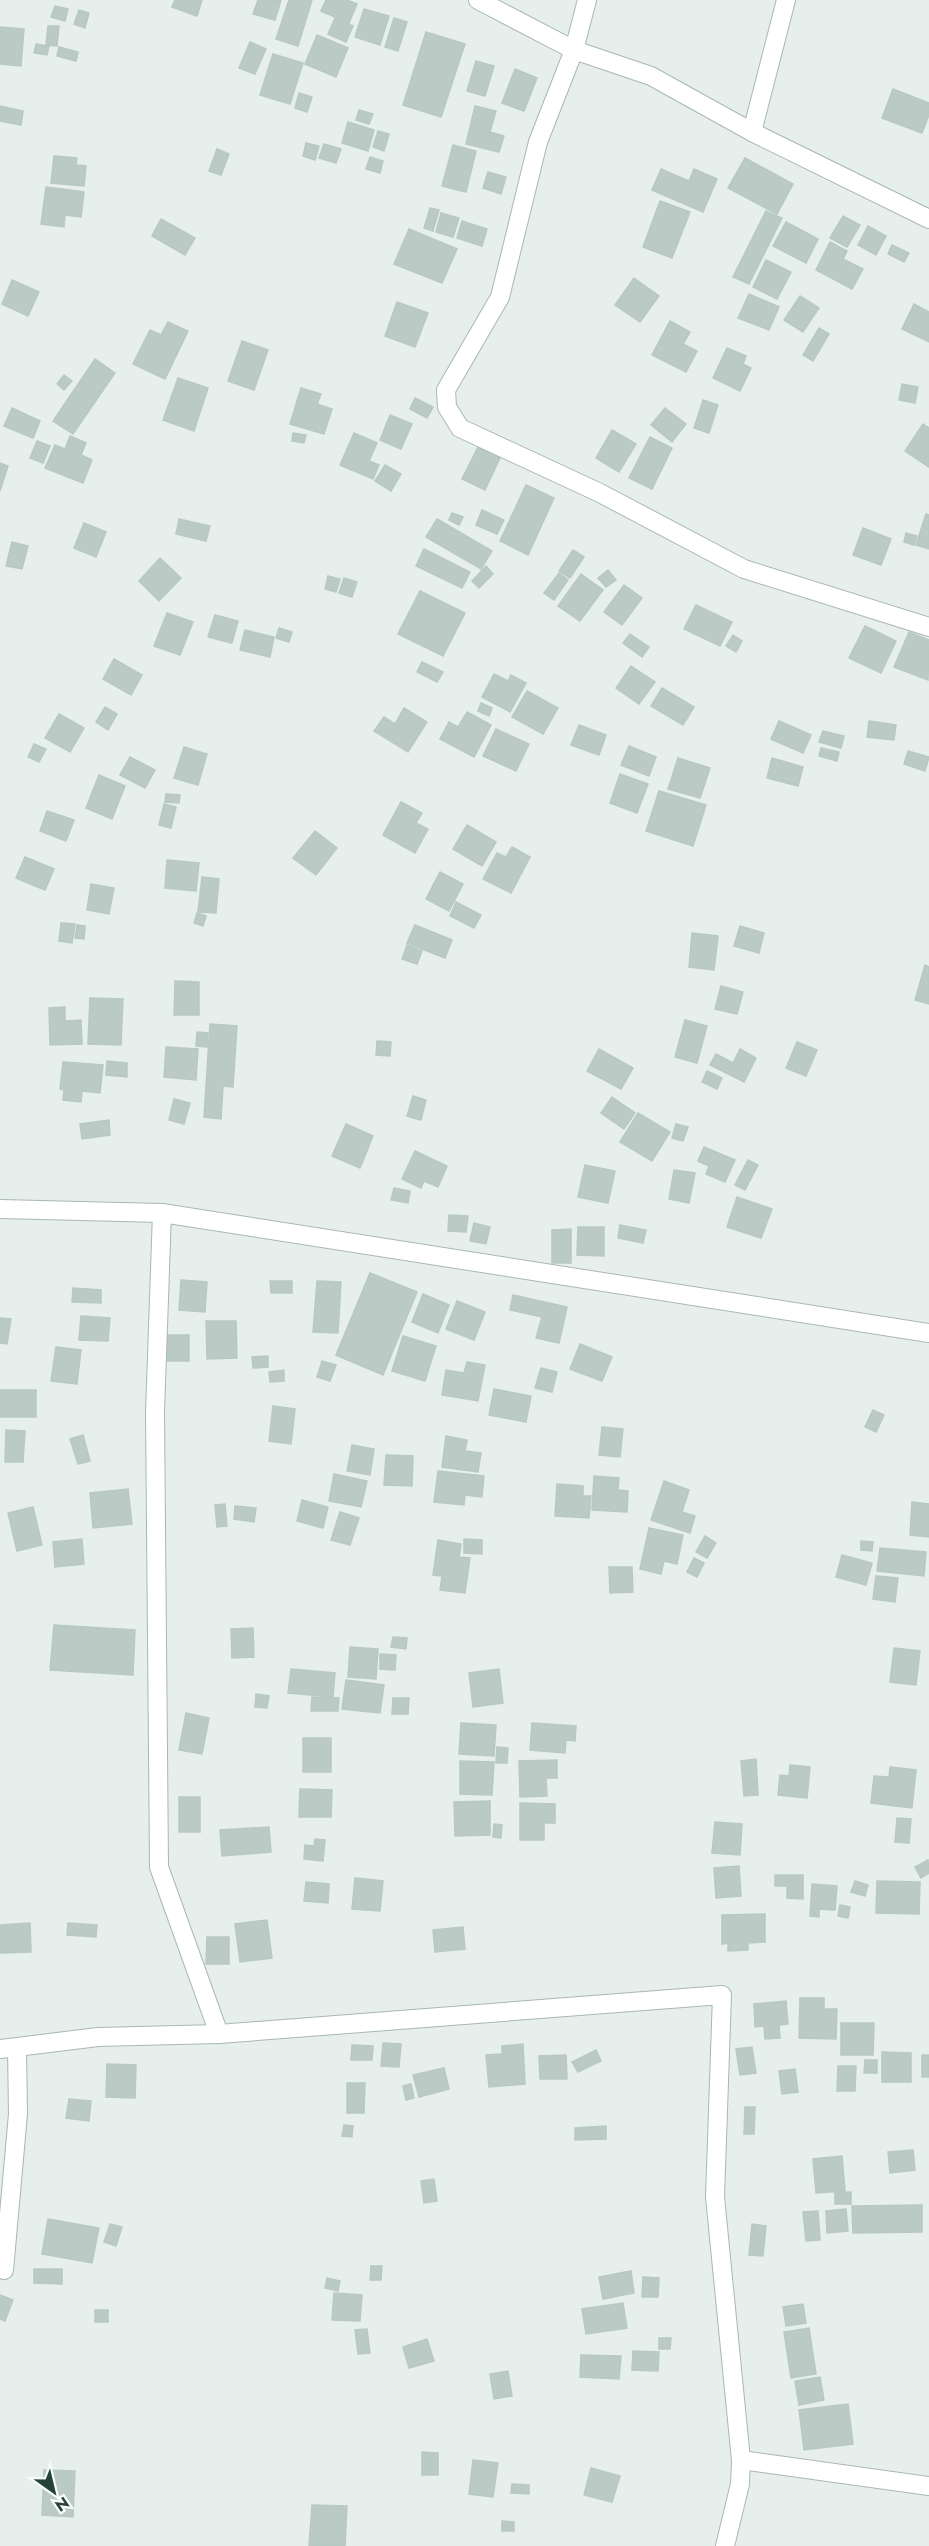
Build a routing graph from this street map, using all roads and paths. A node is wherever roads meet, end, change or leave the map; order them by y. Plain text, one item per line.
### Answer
1 (478, 0) edge
2 (587, 0) edge
3 (786, 0) edge
4 (574, 50) junction
5 (752, 132) junction
6 (929, 219) edge
7 (929, 627) edge
8 (0, 1209) edge
9 (162, 1214) junction
10 (929, 1333) edge
11 (219, 2034) junction
12 (9, 2049) edge
13 (4, 2270) dead end
14 (741, 2460) junction
15 (929, 2486) edge
16 (725, 2546) edge

1 - 4 street
2 - 4 street
3 - 5 street
4 - 5 street
4 - 7 street
5 - 6 street
8 - 9 street
9 - 10 street
9 - 11 street
11 - 12 street
11 - 14 street
12 - 13 street
14 - 15 street
14 - 16 street

